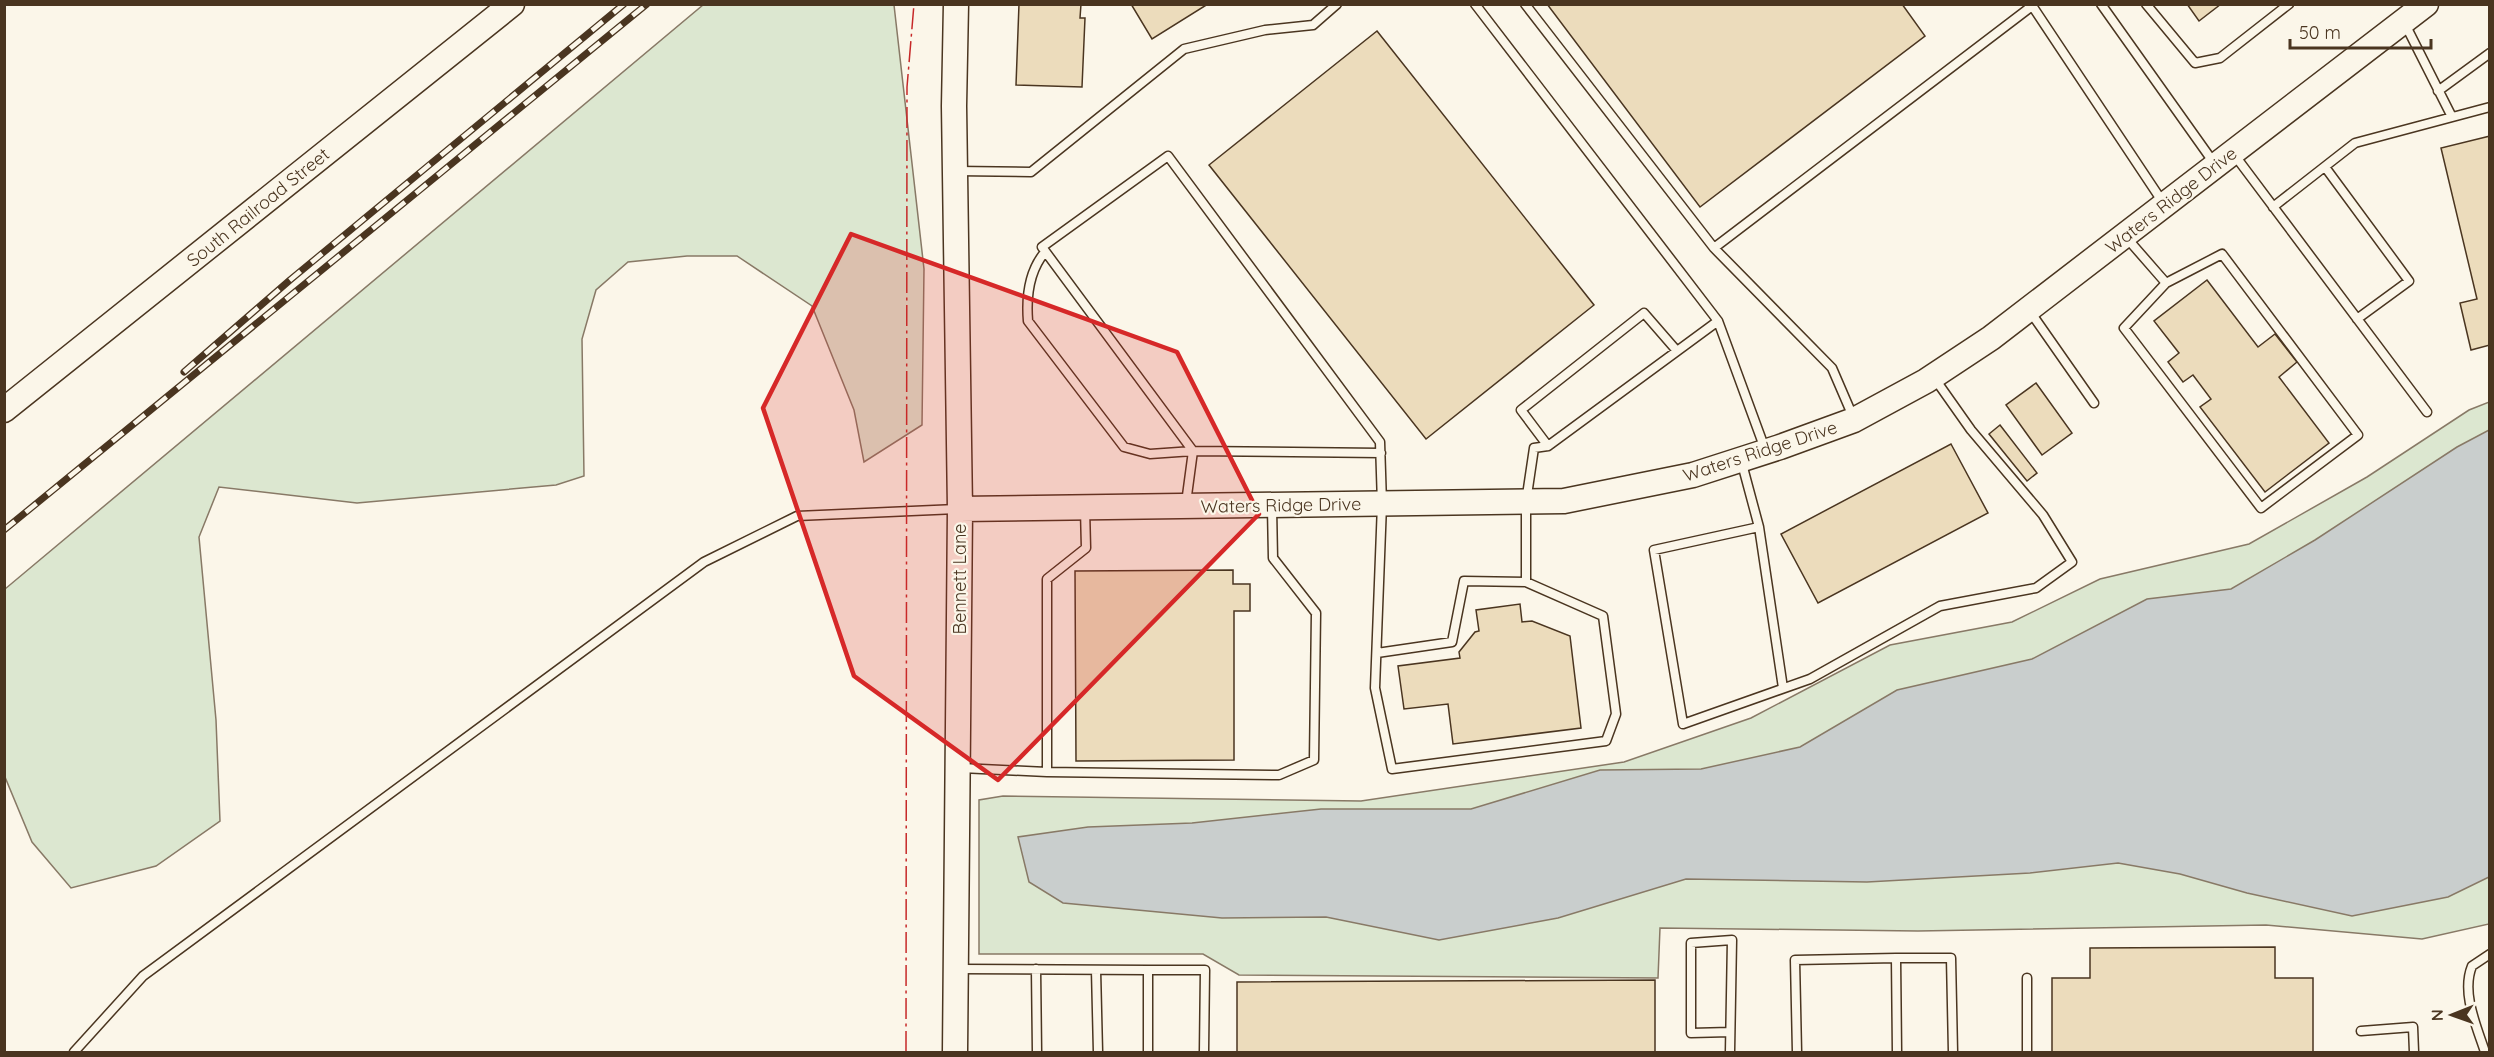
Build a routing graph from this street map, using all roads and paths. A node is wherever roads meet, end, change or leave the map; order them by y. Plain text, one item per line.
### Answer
1 (512, 4) edge
2 (940, 4) edge
3 (956, 4) edge
4 (1337, 4) edge
5 (1475, 4) edge
6 (1525, 4) edge
7 (2146, 4) edge
8 (2289, 4) edge
9 (2426, 4) edge
10 (2031, 5) edge
11 (2103, 5) edge
12 (2404, 21) junction
13 (2490, 53) edge
14 (2438, 91) junction
15 (954, 106) junction
16 (2490, 108) edge
17 (2452, 117) junction
18 (2224, 159) junction
19 (2325, 167) junction
20 (955, 171) junction
21 (2164, 205) junction
22 (2273, 207) junction
23 (2124, 236) junction
24 (1714, 248) junction
25 (1045, 252) junction
26 (2166, 283) junction
27 (2029, 310) junction
28 (2358, 319) junction
29 (1718, 321) junction
30 (1677, 351) junction
31 (1934, 376) junction
32 (2094, 403) dead end
33 (4, 410) edge
34 (2427, 412) dead end
35 (1854, 420) junction
36 (1548, 446) junction
37 (1193, 451) junction
38 (1766, 452) junction
39 (1381, 453) junction
40 (1741, 460) junction
41 (1526, 502) junction
42 (1382, 504) junction
43 (1272, 505) junction
44 (1186, 506) junction
45 (1085, 507) junction
46 (960, 509) junction
47 (1759, 527) junction
48 (1526, 582) junction
49 (1377, 653) junction
50 (1783, 688) junction
51 (958, 768) junction
52 (1047, 772) junction
53 (2490, 954) edge
54 (1896, 958) junction
55 (956, 969) junction
56 (1036, 969) junction
57 (1096, 970) junction
58 (1148, 970) junction
59 (2027, 978) dead end
60 (2361, 1031) dead end
61 (1730, 1032) junction
62 (74, 1053) edge
63 (955, 1053) edge
64 (1037, 1053) edge
65 (1098, 1053) edge
66 (1148, 1053) edge
67 (1204, 1053) edge
68 (1730, 1053) edge
69 (1797, 1053) edge
70 (1898, 1053) edge
71 (1953, 1053) edge
72 (2027, 1053) edge
73 (2414, 1053) edge
74 (2485, 1053) edge

1 - 33 street, South Railroad Street
2 - 15 street, Bennett Lane
3 - 15 street, Bennett Lane
4 - 20 lane
5 - 29 lane
6 - 24 lane
7 - 8 lane
9 - 12 street, Waters Ridge Drive
10 - 21 lane
10 - 24 lane
11 - 18 lane
12 - 14 lane
12 - 18 street, Waters Ridge Drive
13 - 14 lane
14 - 17 lane
15 - 20 street, Bennett Lane
16 - 17 lane
17 - 19 lane
18 - 21 street, Waters Ridge Drive
18 - 22 lane
19 - 22 lane
19 - 28 lane
20 - 46 street, Bennett Lane
21 - 23 street, Waters Ridge Drive
22 - 28 lane
23 - 26 lane
23 - 27 street, Waters Ridge Drive
24 - 35 lane
25 - 37 lane
25 - 37 lane
25 - 39 lane
26 - 26 lane
27 - 31 street, Waters Ridge Drive
27 - 32 lane
28 - 34 lane
29 - 30 lane
29 - 38 lane
30 - 36 lane
30 - 36 lane
31 - 35 street, Waters Ridge Drive
31 - 50 lane
35 - 38 street, Waters Ridge Drive
36 - 41 lane
37 - 39 lane
37 - 44 lane
38 - 40 street, Waters Ridge Drive
39 - 42 lane
40 - 41 street, Waters Ridge Drive
40 - 47 lane
41 - 42 street, Waters Ridge Drive
41 - 48 lane
42 - 43 street, Waters Ridge Drive
42 - 49 lane
43 - 44 street, Waters Ridge Drive
43 - 52 lane
44 - 45 street, Waters Ridge Drive
45 - 46 street, Waters Ridge Drive
45 - 52 lane
46 - 51 street, Bennett Lane
46 - 62 lane
47 - 50 lane
47 - 50 lane
48 - 49 lane
48 - 49 lane
51 - 52 lane
51 - 55 street, Bennett Lane
53 - 74 lane
54 - 69 lane
54 - 70 lane
54 - 71 lane
55 - 56 lane
55 - 63 street, Bennett Lane
56 - 57 lane
56 - 64 lane
57 - 58 lane
57 - 65 lane
58 - 66 lane
58 - 67 lane
59 - 72 lane
60 - 73 lane
61 - 61 lane
61 - 68 lane

